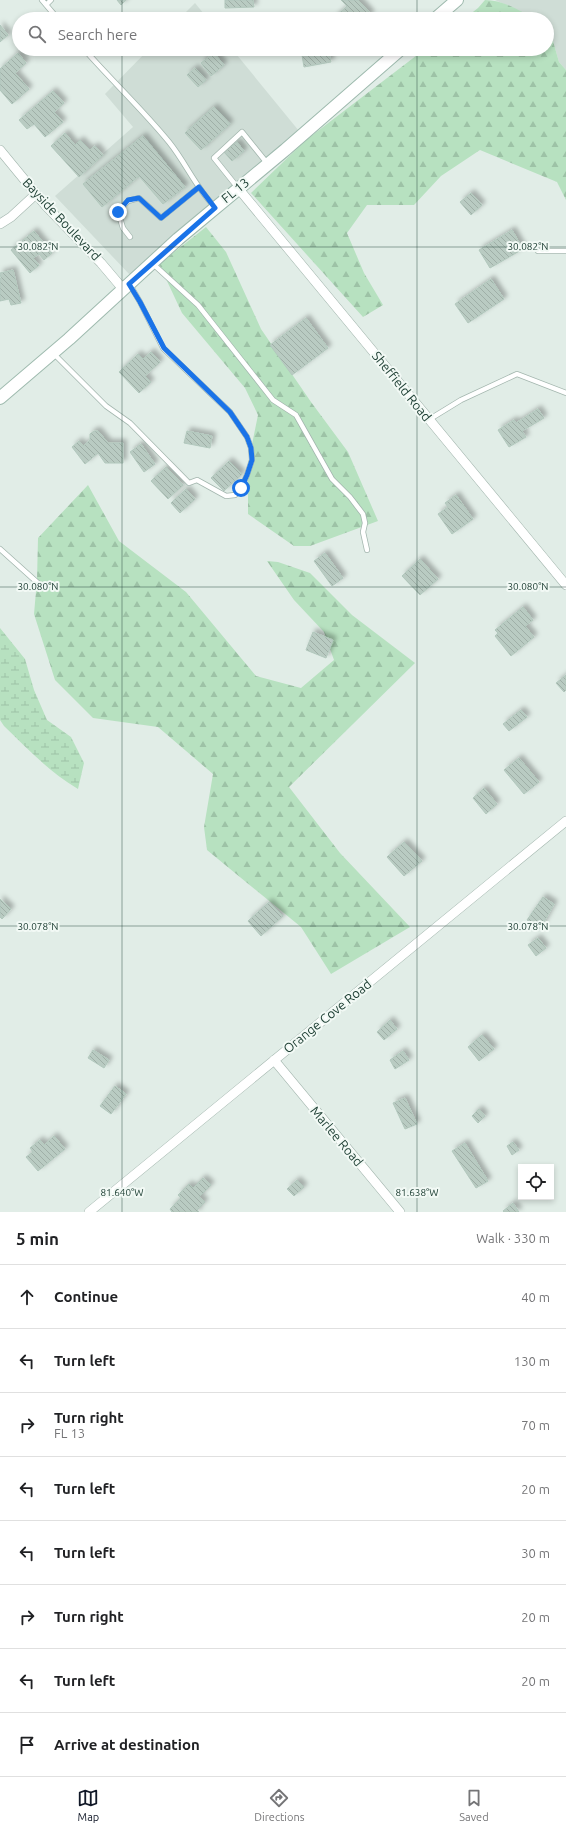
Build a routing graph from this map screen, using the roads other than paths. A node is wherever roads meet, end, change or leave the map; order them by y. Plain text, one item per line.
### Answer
1 (42, 0) edge
2 (51, 0) edge
3 (457, 0) edge
4 (46, 5) junction
5 (52, 12) edge
6 (443, 12) edge
7 (90, 56) edge
8 (393, 56) edge
9 (0, 150) edge
10 (268, 164) junction
11 (199, 187) junction
12 (238, 188) junction
13 (36, 194) junction
14 (215, 208) junction
15 (0, 224) edge
16 (130, 237) dead end
17 (566, 251) edge
18 (538, 252) dead end
19 (152, 263) junction
20 (126, 286) junction
21 (52, 353) junction
22 (566, 393) edge
23 (0, 398) edge
24 (430, 419) junction
25 (0, 549) edge
26 (367, 550) dead end
27 (39, 584) dead end
28 (566, 584) edge
29 (566, 821) edge
30 (274, 1060) junction
31 (89, 1212) edge
32 (400, 1212) edge

1 - 4 lane
2 - 4 lane
3 - 6 main road
4 - 5 lane
7 - 11 lane
8 - 10 main road, FL 13
9 - 13 street, Bayside Boulevard
10 - 12 main road, FL 13
10 - 12 lane
11 - 14 lane
11 - 16 lane
12 - 14 main road, FL 13
12 - 24 street, Sheffield Road
13 - 15 street
13 - 20 street, Bayside Boulevard
14 - 19 main road, FL 13
17 - 18 lane
19 - 20 main road, FL 13
19 - 26 lane
20 - 21 main road, FL 13
20 - 21 lane
21 - 23 main road, FL 13
22 - 24 lane
24 - 28 street, Sheffield Road
25 - 27 lane
29 - 30 street, Orange Cove Road
30 - 31 street, Orange Cove Road
30 - 32 street, Marlee Road

